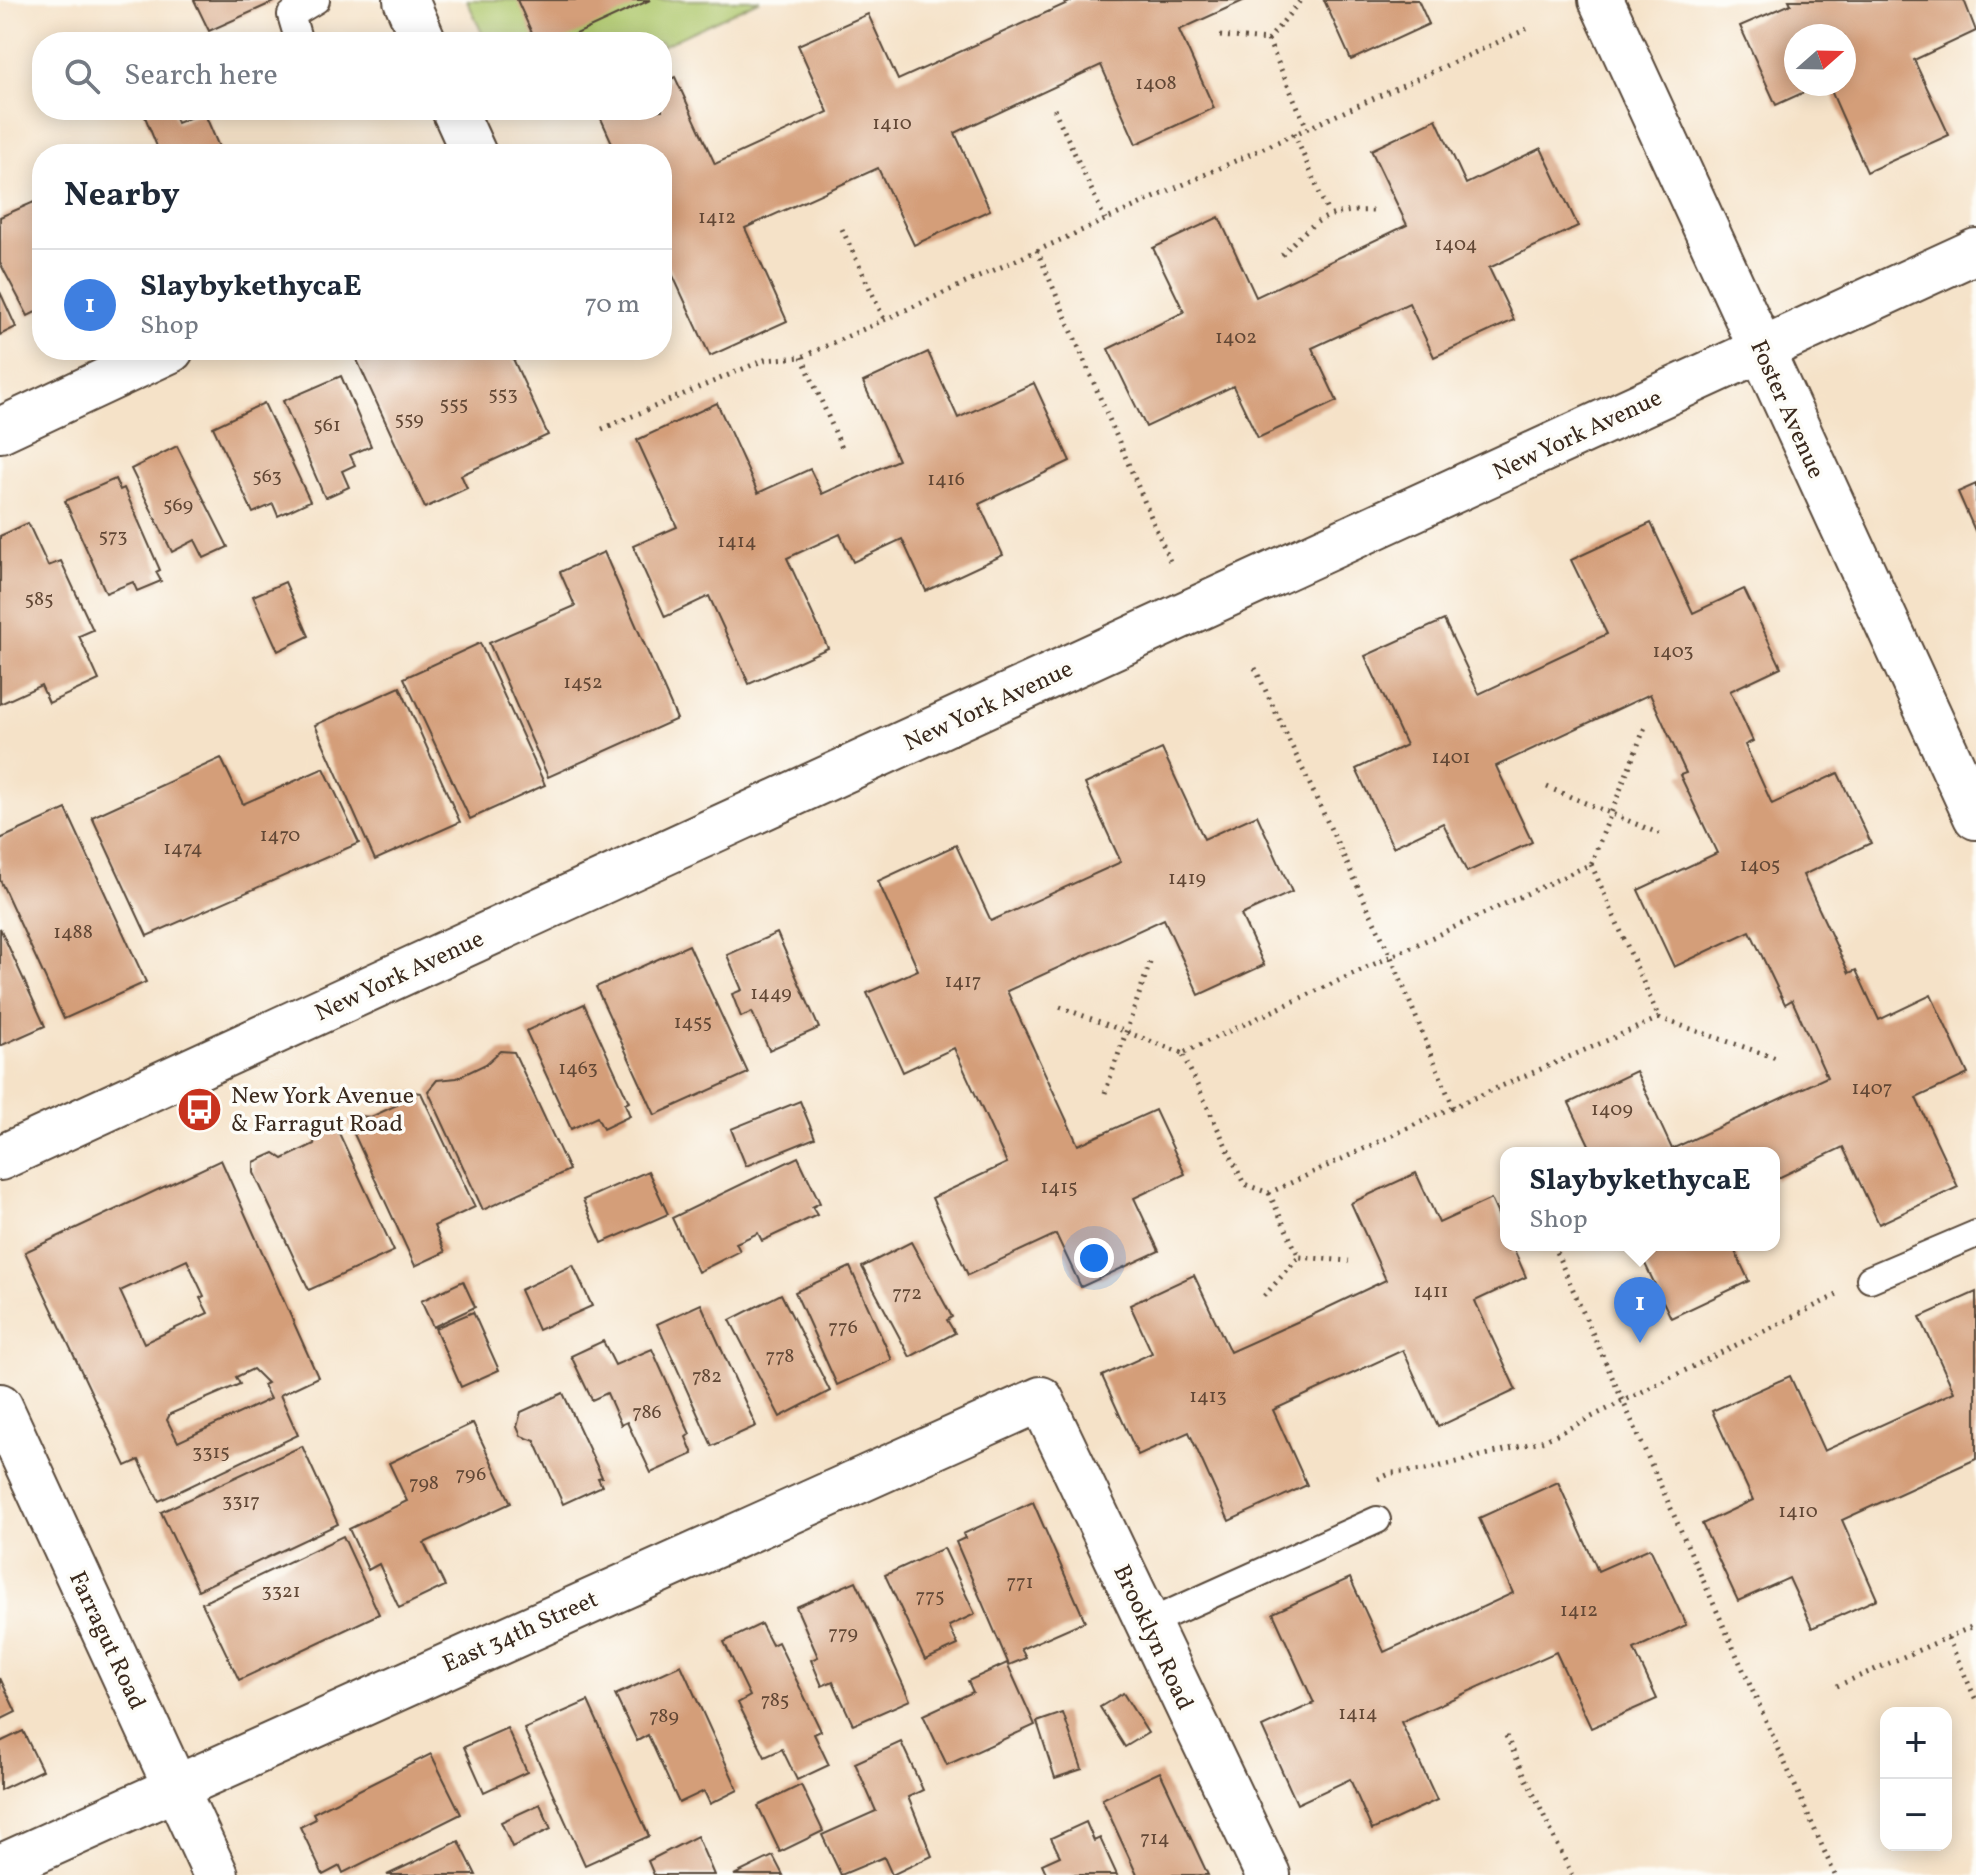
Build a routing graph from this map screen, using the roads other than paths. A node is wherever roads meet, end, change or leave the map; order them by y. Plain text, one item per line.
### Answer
1 (316, 0) edge
2 (406, 0) edge
3 (1601, 0) edge
4 (296, 32) edge
5 (420, 32) edge
6 (459, 120) edge
7 (469, 144) edge
8 (1976, 251) edge
9 (1761, 349) junction
10 (150, 360) edge
11 (0, 430) edge
12 (1976, 817) edge
13 (0, 1158) edge
14 (1976, 1234) edge
15 (1870, 1279) road end
16 (1041, 1399) joint
17 (0, 1406) edge
18 (1377, 1520) dead end
19 (1148, 1623) junction
20 (175, 1786) junction
21 (0, 1867) edge
22 (216, 1875) edge
23 (1268, 1875) edge

1 - 4 lane
2 - 5 street
3 - 9 street, Foster Avenue
6 - 7 street
8 - 9 street, New York Avenue
9 - 12 street, Foster Avenue
9 - 13 street, New York Avenue
10 - 11 street
14 - 15 lane
16 - 19 street, Brooklyn Road
16 - 20 street, East 34th Street
17 - 20 street, Farragut Road
18 - 19 lane
19 - 23 street, Brooklyn Road
20 - 21 street, East 34th Street
20 - 22 street, Farragut Road

